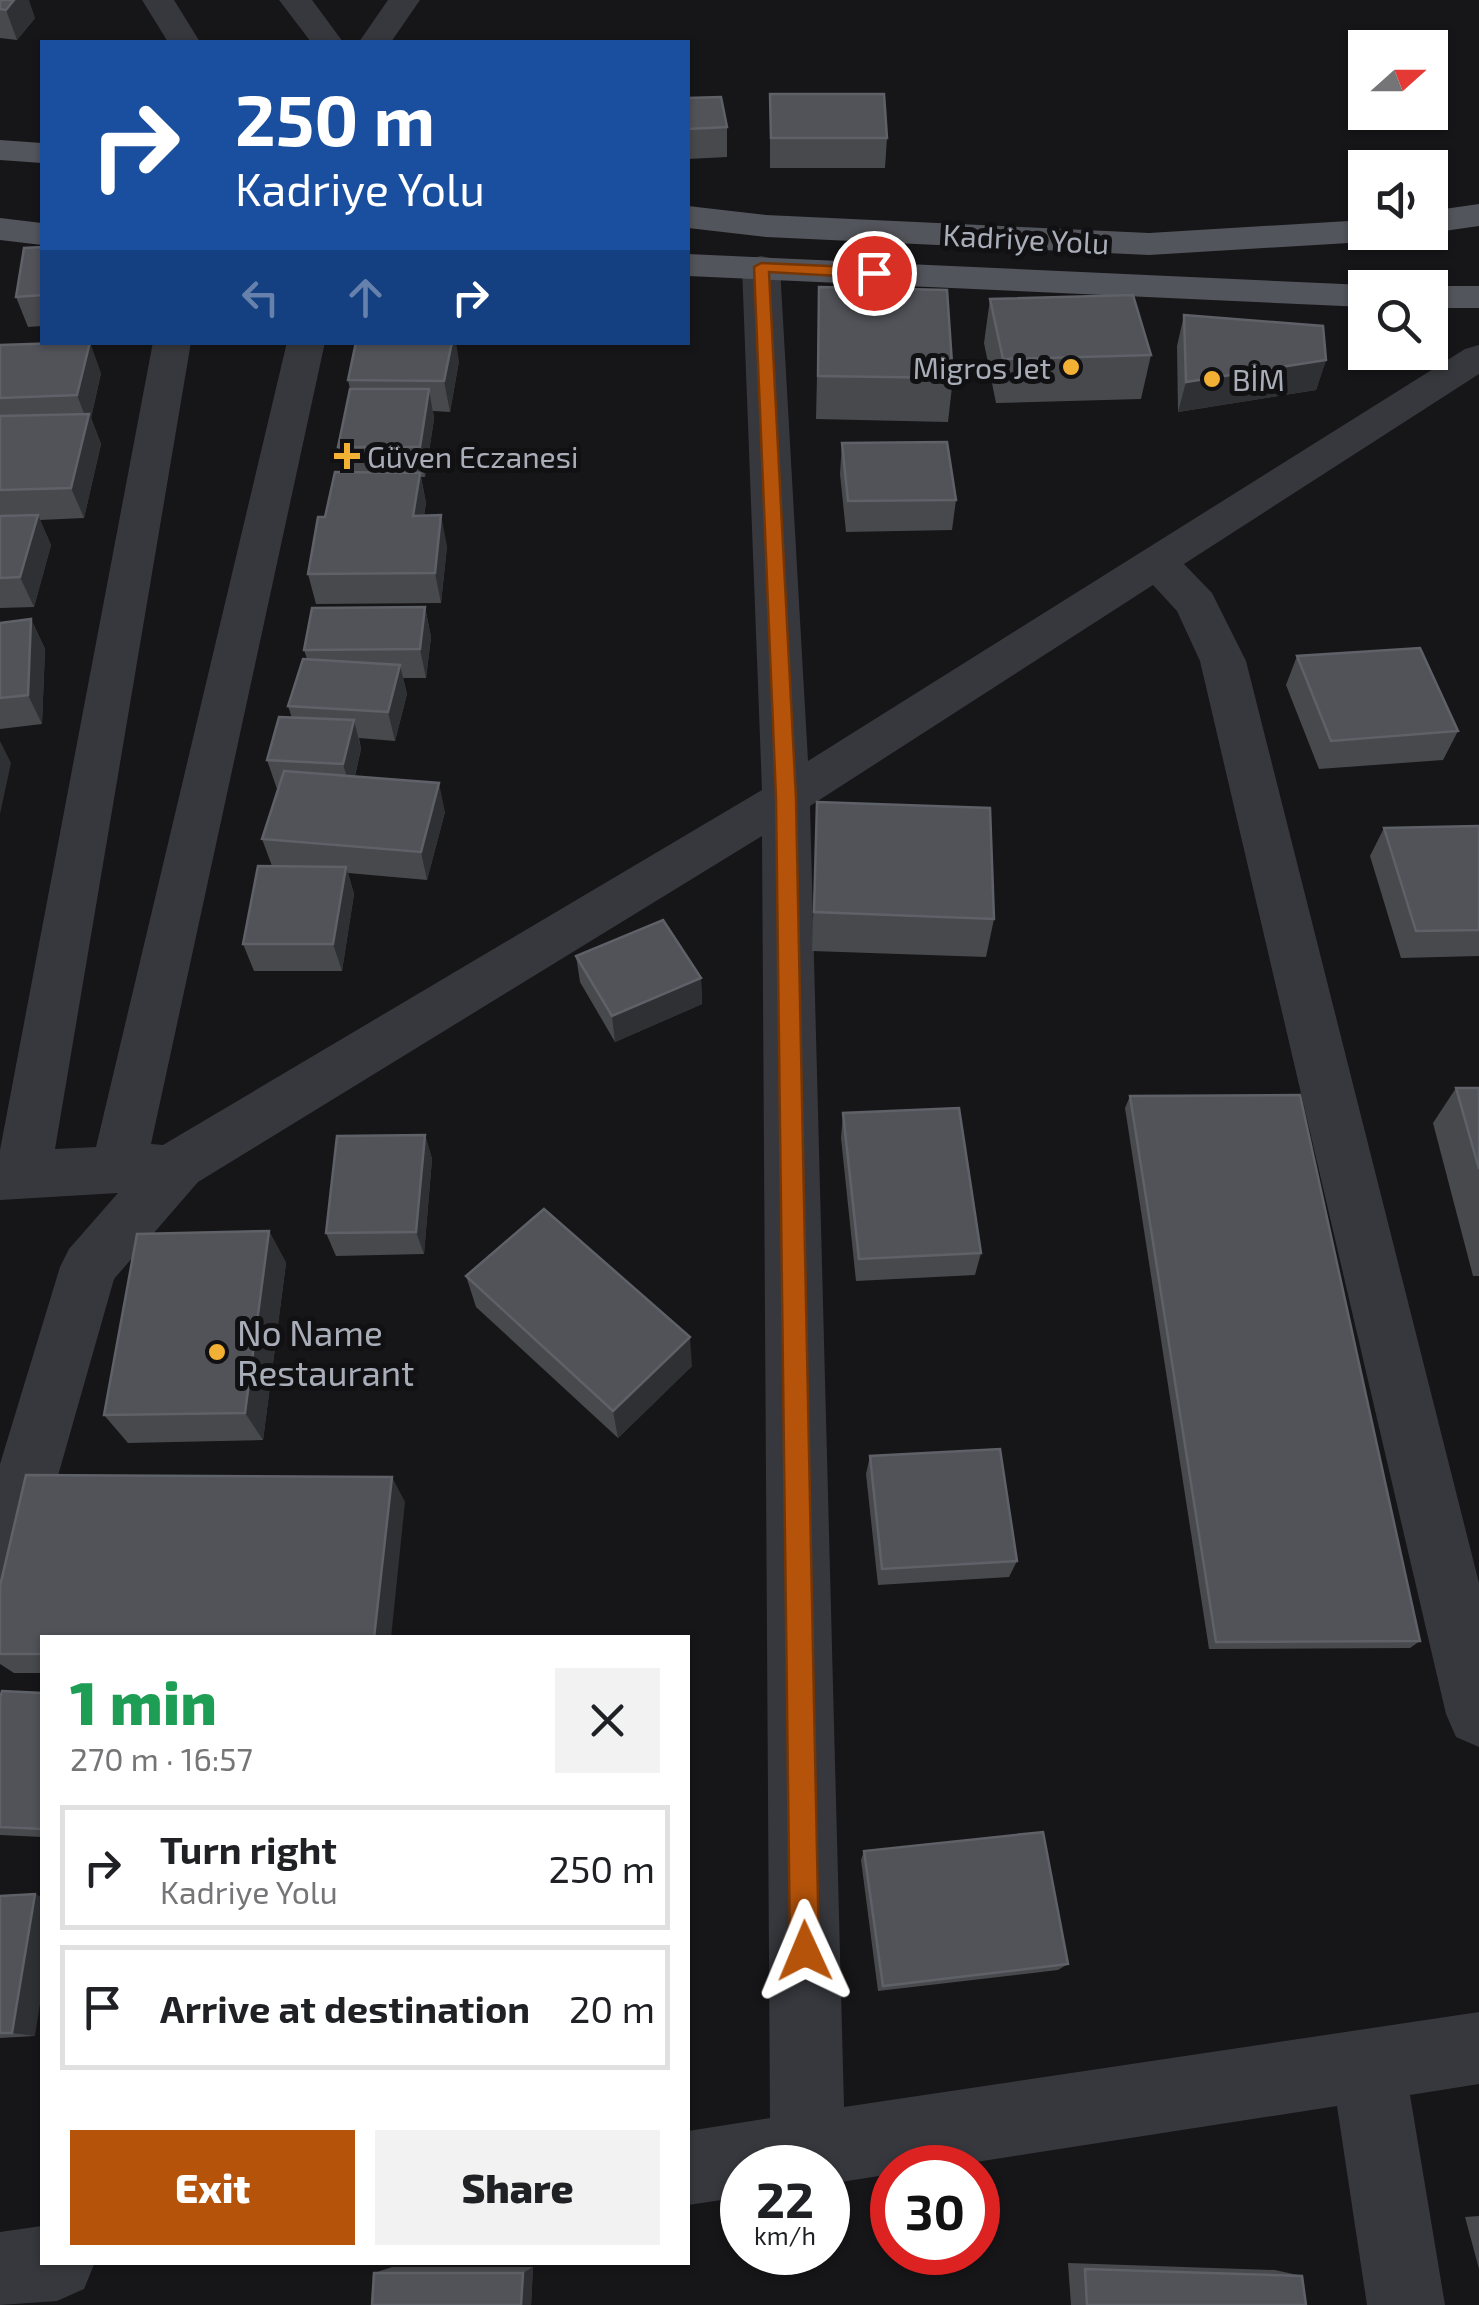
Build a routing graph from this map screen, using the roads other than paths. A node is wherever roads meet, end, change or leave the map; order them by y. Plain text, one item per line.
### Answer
1 (158, 0) edge
2 (295, 0) edge
3 (404, 0) edge
4 (183, 40) edge
5 (325, 40) edge
6 (376, 40) edge
7 (0, 150) edge
8 (40, 154) edge
9 (1479, 215) edge
10 (690, 218) edge
11 (1448, 219) edge
12 (0, 229) edge
13 (1348, 232) edge
14 (40, 234) edge
15 (690, 265) edge
16 (761, 267) junction
17 (1348, 295) edge
18 (1448, 296) edge
19 (1479, 297) edge
20 (171, 345) edge
21 (305, 345) edge
22 (1479, 357) edge
23 (1159, 564) junction
24 (786, 798) junction
25 (178, 1165) junction
26 (118, 1169) junction
27 (11, 1175) edge
28 (0, 1567) edge
29 (1479, 1714) edge
30 (1479, 2048) edge
31 (1368, 2065) junction
32 (808, 2145) edge
33 (841, 2145) edge
34 (720, 2163) edge
35 (690, 2168) edge
36 (40, 2265) edge
37 (0, 2271) edge
38 (1406, 2305) edge

1 - 4 street
2 - 5 street
3 - 6 street
7 - 8 main road
9 - 11 main road
10 - 13 main road, Kadriye Yolu
12 - 14 main road
15 - 16 main road, Kadriye Yolu
16 - 17 main road, Kadriye Yolu
16 - 24 street
18 - 19 main road
20 - 27 street
21 - 26 street
22 - 23 street
23 - 24 street
23 - 29 street
24 - 25 street
24 - 32 street
25 - 26 street
25 - 28 street
26 - 27 street
30 - 31 street
31 - 33 street
31 - 38 street
34 - 35 street
36 - 37 street

